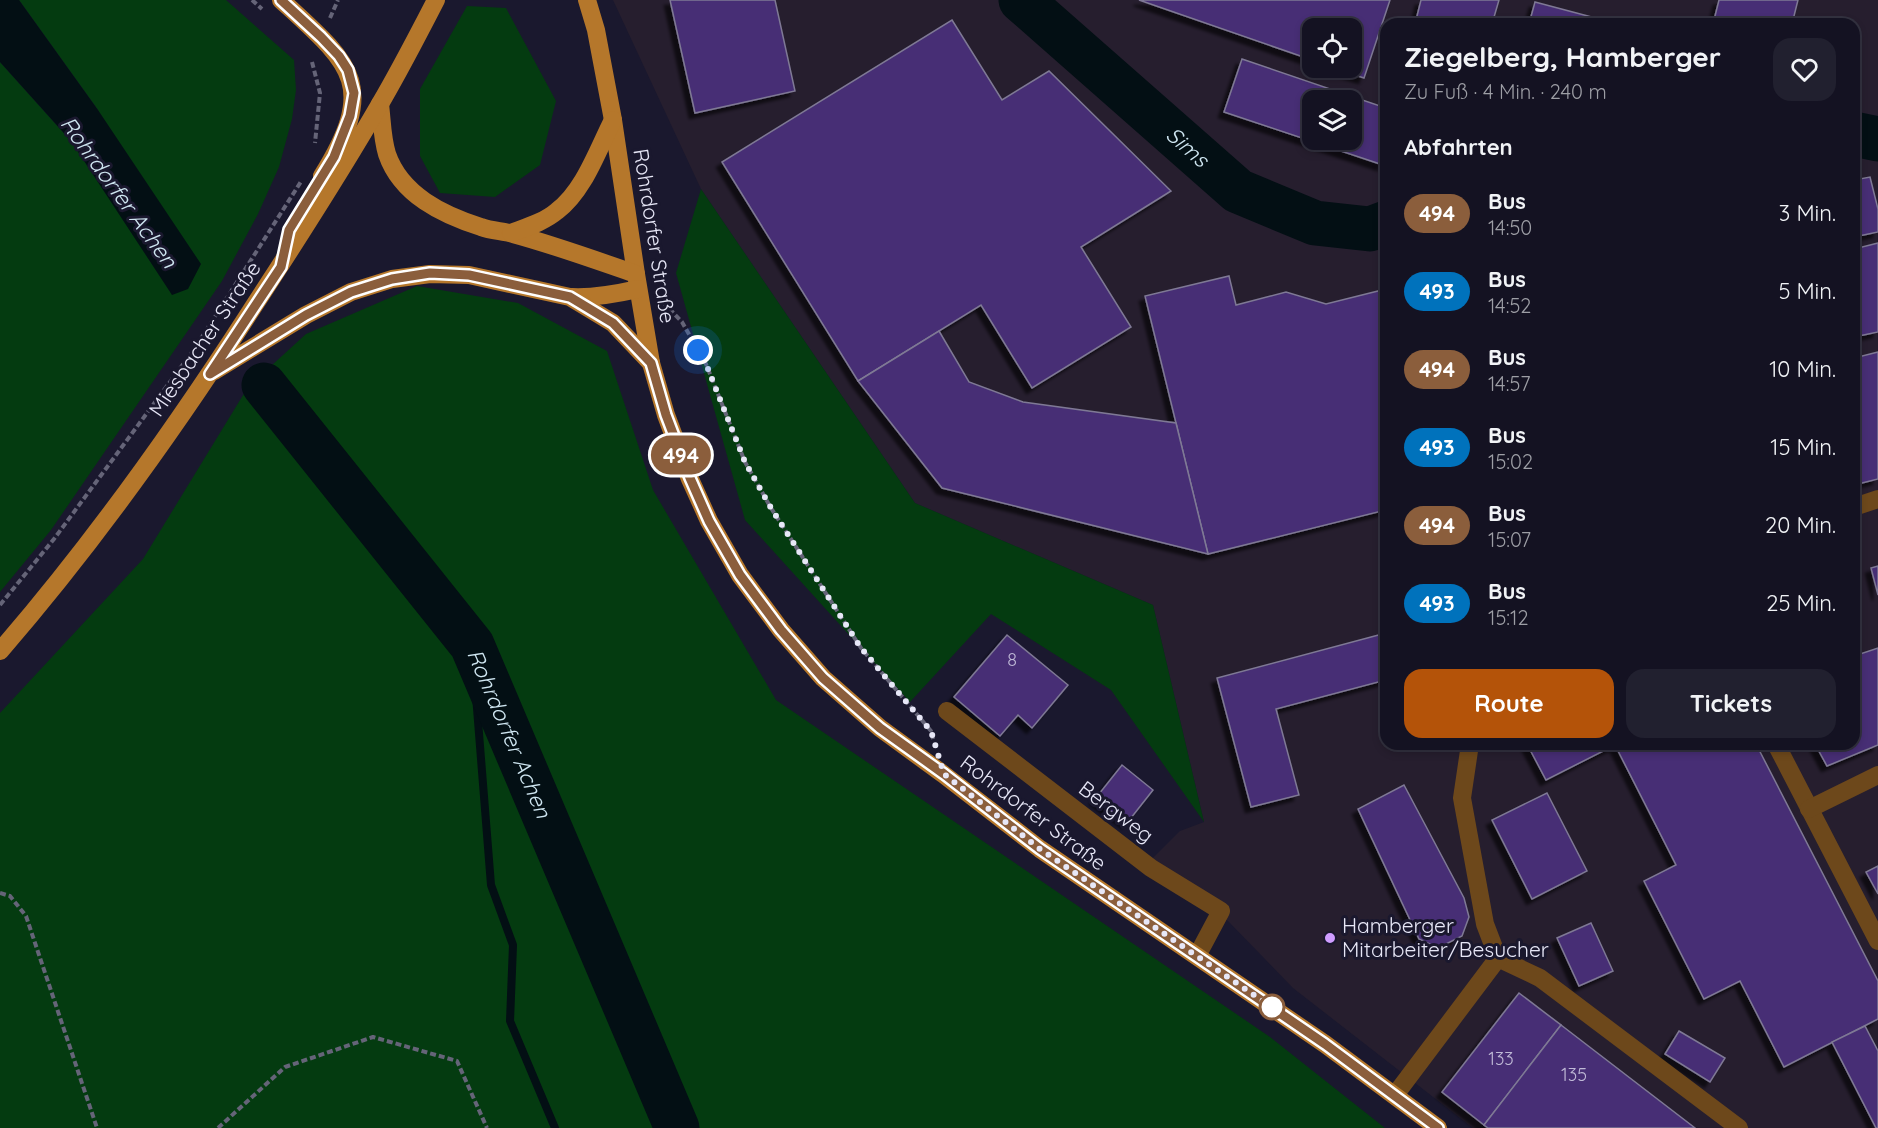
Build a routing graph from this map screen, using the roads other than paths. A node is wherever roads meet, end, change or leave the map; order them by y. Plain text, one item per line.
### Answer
1 (281, 0) edge
2 (436, 0) edge
3 (586, 0) edge
4 (380, 104) junction
5 (613, 120) junction
6 (511, 233) junction
7 (281, 267) junction
8 (637, 281) junction
9 (570, 297) junction
10 (651, 363) junction
11 (210, 374) junction
12 (1878, 499) edge
13 (1860, 505) edge
14 (0, 651) edge
15 (947, 711) dead end
16 (1469, 750) edge
17 (1779, 750) edge
18 (1878, 775) edge
19 (1809, 809) junction
20 (1878, 941) edge
21 (1197, 956) junction
22 (1498, 958) junction
23 (1395, 1095) junction
24 (1438, 1128) edge
25 (1739, 1128) edge

1 - 7 main road
2 - 4 main road, Miesbacher Straße
3 - 5 main road, Rohrdorfer Straße
4 - 6 main road
4 - 7 main road, Miesbacher Straße
5 - 6 main road
5 - 8 main road, Rohrdorfer Straße
6 - 8 main road
7 - 11 main road, Miesbacher Straße
8 - 9 main road
8 - 10 main road, Rohrdorfer Straße
9 - 10 main road
9 - 11 main road
10 - 21 main road, Rohrdorfer Straße
11 - 14 main road, Miesbacher Straße
12 - 13 street
15 - 21 street, Bergweg
16 - 22 street
17 - 19 street
18 - 19 street
19 - 20 street
21 - 23 main road, Rohrdorfer Straße
22 - 23 street
22 - 25 street
23 - 24 main road, Rohrdorfer Straße

